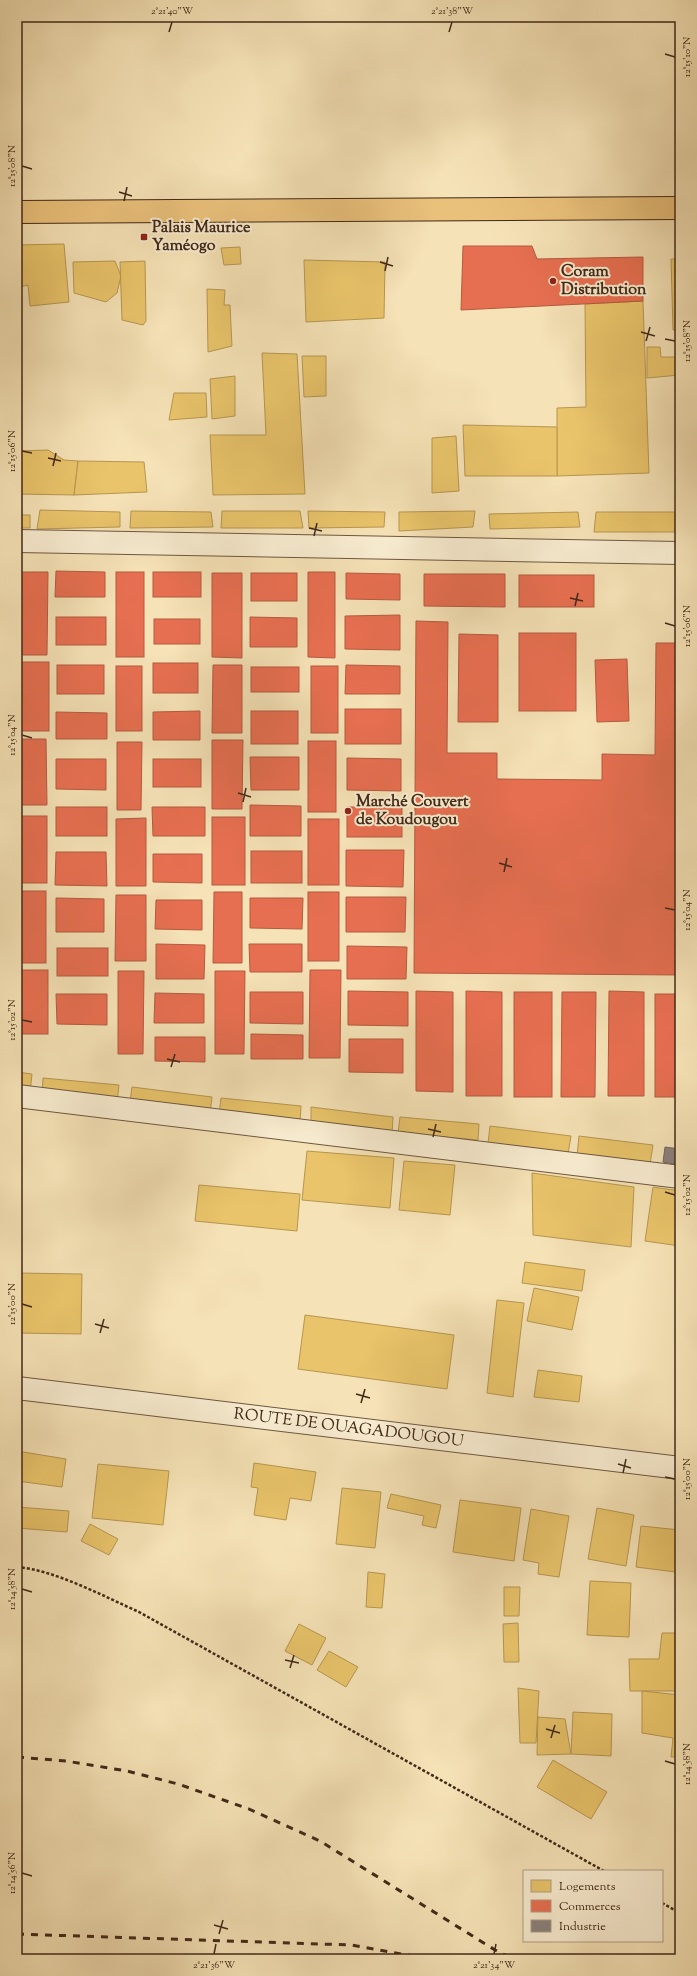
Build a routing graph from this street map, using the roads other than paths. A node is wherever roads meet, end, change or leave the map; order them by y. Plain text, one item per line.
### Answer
1 (680, 208) edge
2 (17, 212) edge
3 (17, 541) edge
4 (680, 553) edge
5 (17, 1096) edge
6 (680, 1177) edge
7 (17, 1388) edge
8 (680, 1468) edge

1 - 2 main road
3 - 4 street
5 - 6 street
7 - 8 street, ROUTE DE OUAGADOUGOU

